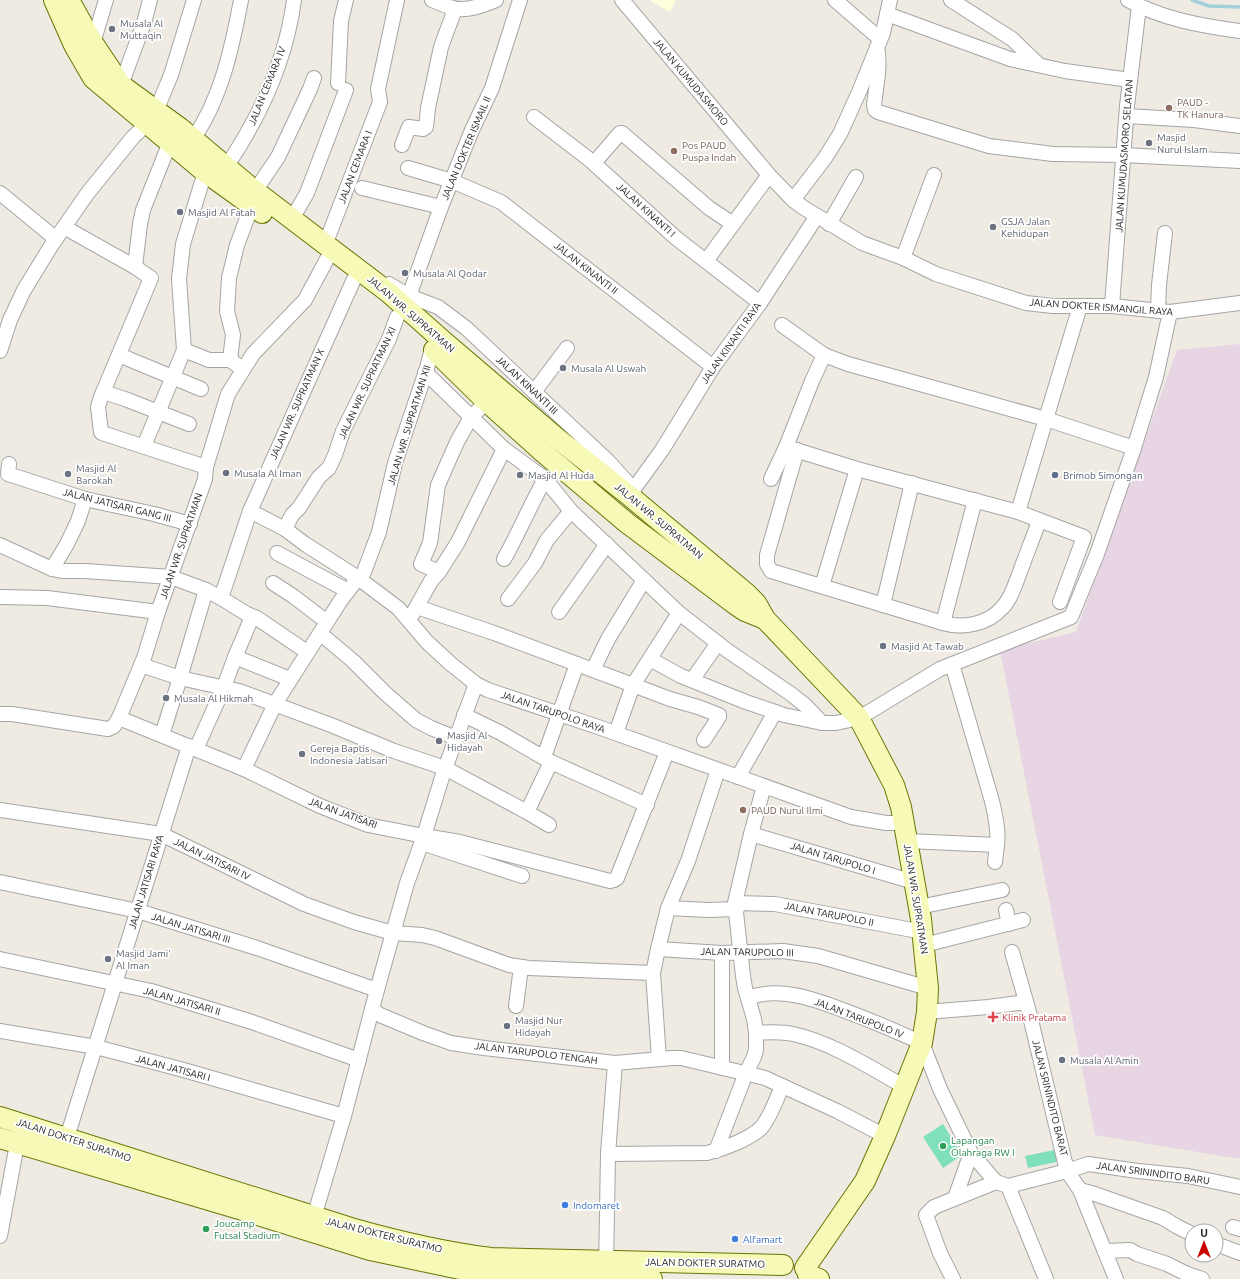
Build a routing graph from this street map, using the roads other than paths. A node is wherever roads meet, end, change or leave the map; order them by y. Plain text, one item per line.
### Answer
1 (54, 0) edge
2 (69, 0) edge
3 (106, 0) edge
4 (150, 0) edge
5 (194, 0) edge
6 (241, 0) edge
7 (294, 0) edge
8 (346, 0) edge
9 (397, 0) edge
10 (432, 0) edge
11 (496, 0) edge
12 (520, 0) edge
13 (622, 0) edge
14 (835, 0) edge
15 (890, 0) edge
16 (952, 0) edge
17 (1133, 3) edge
18 (455, 9) junction
19 (887, 14) junction
20 (1240, 31) edge
21 (92, 43) junction
22 (878, 44) junction
23 (1039, 65) junction
24 (314, 78) dead end
25 (1130, 80) junction
26 (121, 85) junction
27 (1127, 116) junction
28 (152, 117) junction
29 (534, 117) dead end
30 (1240, 126) edge
31 (193, 139) junction
32 (170, 142) junction
33 (402, 145) dead end
34 (1123, 155) junction
35 (1240, 161) edge
36 (594, 163) junction
37 (226, 167) junction
38 (408, 168) dead end
39 (205, 172) junction
40 (769, 175) junction
41 (934, 175) dead end
42 (856, 177) dead end
43 (452, 181) junction
44 (362, 188) dead end
45 (0, 193) edge
46 (254, 198) junction
47 (793, 200) junction
48 (441, 207) junction
49 (817, 216) junction
50 (292, 219) junction
51 (733, 224) junction
52 (829, 224) junction
53 (64, 227) junction
54 (1165, 233) dead end
55 (56, 239) junction
56 (326, 252) junction
57 (903, 258) junction
58 (706, 261) junction
59 (135, 267) junction
60 (352, 271) junction
61 (409, 296) junction
62 (760, 303) junction
63 (1240, 303) edge
64 (1080, 306) junction
65 (1112, 306) junction
66 (1164, 312) junction
67 (397, 317) junction
68 (782, 325) dead end
69 (432, 348) junction
70 (567, 348) dead end
71 (184, 350) junction
72 (0, 351) edge
73 (119, 355) junction
74 (824, 355) junction
75 (230, 360) junction
76 (713, 367) junction
77 (244, 368) junction
78 (425, 372) junction
79 (172, 377) junction
80 (201, 389) dead end
81 (534, 392) junction
82 (102, 395) junction
83 (493, 395) junction
84 (158, 412) junction
85 (471, 417) junction
86 (1046, 419) junction
87 (189, 424) dead end
88 (144, 446) junction
89 (792, 448) junction
90 (1134, 448) junction
91 (504, 449) junction
92 (9, 464) dead end
93 (206, 467) junction
94 (857, 469) junction
95 (544, 479) junction
96 (771, 479) dead end
97 (912, 484) junction
98 (633, 490) junction
99 (84, 500) junction
100 (974, 500) junction
101 (250, 511) junction
102 (571, 511) junction
103 (1018, 512) junction
104 (1039, 521) junction
105 (190, 524) junction
106 (285, 529) junction
107 (1084, 537) junction
108 (1100, 543) junction
109 (606, 544) junction
110 (0, 545) edge
111 (277, 553) dead end
112 (504, 559) dead end
113 (52, 569) junction
114 (439, 572) junction
115 (361, 575) junction
116 (171, 577) junction
117 (644, 580) junction
118 (273, 583) dead end
119 (822, 586) junction
120 (206, 590) junction
121 (348, 591) junction
122 (747, 594) junction
123 (0, 597) edge
124 (221, 598) junction
125 (508, 599) dead end
126 (1060, 602) dead end
127 (883, 605) junction
128 (417, 607) junction
129 (158, 612) junction
130 (559, 612) dead end
131 (678, 613) junction
132 (252, 617) junction
133 (765, 619) junction
134 (409, 620) junction
135 (943, 623) junction
136 (324, 628) junction
137 (718, 643) junction
138 (307, 652) junction
139 (235, 657) junction
140 (650, 658) junction
141 (578, 664) junction
142 (952, 664) junction
143 (141, 665) junction
144 (594, 670) junction
145 (180, 678) junction
146 (290, 679) junction
147 (692, 680) junction
148 (476, 684) junction
149 (633, 685) junction
150 (224, 687) junction
151 (275, 704) junction
152 (775, 712) junction
153 (0, 714) edge
154 (560, 714) junction
155 (464, 715) junction
156 (119, 718) junction
157 (859, 718) junction
158 (822, 723) junction
159 (616, 733) junction
160 (162, 735) junction
161 (456, 738) junction
162 (704, 740) dead end
163 (192, 747) junction
164 (667, 752) junction
165 (547, 759) junction
166 (445, 768) junction
167 (244, 769) junction
168 (718, 770) junction
169 (738, 777) junction
170 (764, 786) junction
171 (646, 806) junction
172 (0, 810) edge
173 (527, 812) junction
174 (549, 825) dead end
175 (905, 832) junction
176 (161, 834) junction
177 (751, 834) junction
178 (423, 840) junction
179 (997, 845) junction
180 (995, 862) dead end
181 (522, 876) dead end
182 (0, 882) edge
183 (914, 882) junction
184 (1002, 890) dead end
185 (736, 906) junction
186 (919, 907) junction
187 (668, 908) junction
188 (1006, 910) dead end
189 (138, 911) junction
190 (1024, 920) dead end
191 (1009, 924) junction
192 (393, 933) junction
193 (924, 939) junction
194 (658, 949) junction
195 (1012, 952) dead end
196 (722, 953) junction
197 (741, 954) junction
198 (0, 959) edge
199 (521, 967) junction
200 (653, 973) junction
201 (116, 984) junction
202 (928, 988) junction
203 (377, 990) junction
204 (748, 998) junction
205 (1026, 1002) junction
206 (516, 1006) dead end
207 (372, 1009) junction
208 (927, 1012) junction
209 (0, 1030) edge
210 (756, 1033) junction
211 (922, 1043) junction
212 (96, 1047) junction
213 (659, 1059) junction
214 (359, 1060) junction
215 (615, 1062) junction
216 (722, 1068) junction
217 (746, 1073) junction
218 (782, 1086) junction
219 (904, 1087) junction
220 (344, 1116) junction
221 (0, 1117) edge
222 (24, 1124) junction
223 (885, 1136) junction
224 (9, 1141) edge
225 (64, 1148) junction
226 (716, 1151) junction
227 (971, 1153) junction
228 (608, 1154) junction
229 (1067, 1171) junction
230 (1002, 1184) junction
231 (1240, 1187) edge
232 (1080, 1190) junction
233 (955, 1198) junction
234 (314, 1216) junction
235 (1184, 1230) edge
236 (0, 1236) edge
237 (1224, 1247) edge
238 (1105, 1251) junction
239 (1240, 1253) edge
240 (461, 1262) junction
241 (606, 1269) junction
242 (779, 1272) edge
243 (810, 1275) edge
244 (652, 1279) edge
245 (953, 1279) edge
246 (1046, 1279) edge
247 (1116, 1279) edge
248 (1202, 1279) edge

1 - 28 main road, JALAN WR. SUPRATMAN
2 - 21 main road, JALAN WR. SUPRATMAN
3 - 21 street
4 - 26 street
5 - 28 street
6 - 31 street
7 - 37 street, JALAN CEMARA IV
8 - 50 street
9 - 56 street, JALAN CEMARA I
10 - 18 street
11 - 18 street
12 - 43 street, JALAN DOKTER ISMAIL II
13 - 40 street, JALAN KUMUDASMORO
14 - 22 street
15 - 19 street
16 - 23 street
17 - 20 street, JALAN KUMUDASMORO SELATAN
17 - 25 street, JALAN KUMUDASMORO SELATAN
18 - 33 street
19 - 22 street
19 - 23 street
21 - 26 main road, JALAN WR. SUPRATMAN
22 - 34 street
22 - 47 street
23 - 25 street
24 - 46 street
25 - 27 street, JALAN KUMUDASMORO SELATAN
26 - 28 main road, JALAN WR. SUPRATMAN
27 - 30 street
27 - 34 street, JALAN KUMUDASMORO SELATAN
28 - 31 main road, JALAN WR. SUPRATMAN
28 - 32 main road, JALAN WR. SUPRATMAN
28 - 53 street
29 - 36 street, JALAN KINANTI I
31 - 37 main road, JALAN WR. SUPRATMAN
32 - 39 main road, JALAN WR. SUPRATMAN
32 - 59 street
34 - 35 street
34 - 65 street, JALAN KUMUDASMORO SELATAN
36 - 51 street
36 - 58 street, JALAN KINANTI I
37 - 46 main road, JALAN WR. SUPRATMAN
38 - 43 street, JALAN KINANTI II
39 - 46 main road, JALAN WR. SUPRATMAN
39 - 71 street
40 - 47 street, JALAN KUMUDASMORO
40 - 51 street
41 - 57 street
42 - 52 street
43 - 48 street, JALAN DOKTER ISMAIL II
43 - 76 street, JALAN KINANTI II
44 - 48 street
45 - 55 street
46 - 50 main road, JALAN WR. SUPRATMAN
46 - 56 main road, JALAN WR. SUPRATMAN
46 - 75 street
47 - 49 street, JALAN DOKTER ISMANGIL RAYA
48 - 61 street, JALAN DOKTER ISMAIL II
49 - 52 street, JALAN DOKTER ISMANGIL RAYA
49 - 62 street, JALAN KINANTI RAYA
50 - 56 main road, JALAN WR. SUPRATMAN
51 - 58 street
52 - 57 street, JALAN DOKTER ISMANGIL RAYA
53 - 55 street
53 - 59 street
54 - 66 street
55 - 72 street
56 - 60 main road, JALAN WR. SUPRATMAN
56 - 77 street, JALAN WR. SUPRATMAN
57 - 64 street, JALAN DOKTER ISMANGIL RAYA
58 - 62 street, JALAN KINANTI I
59 - 73 street
60 - 61 street, JALAN KINANTI III
60 - 67 main road, JALAN WR. SUPRATMAN
60 - 83 main road, JALAN WR. SUPRATMAN
60 - 101 street, JALAN WR. SUPRATMAN X
61 - 81 street, JALAN KINANTI III
62 - 76 street, JALAN KINANTI RAYA
63 - 66 street, JALAN DOKTER ISMANGIL RAYA
64 - 65 street, JALAN DOKTER ISMANGIL RAYA
64 - 86 street
65 - 66 street, JALAN DOKTER ISMANGIL RAYA
66 - 90 street
67 - 69 main road, JALAN WR. SUPRATMAN
67 - 106 street, JALAN WR. SUPRATMAN XI
68 - 74 street
69 - 78 street, JALAN WR. SUPRATMAN XII
69 - 83 main road, JALAN WR. SUPRATMAN
70 - 81 street
71 - 75 street
71 - 79 street
73 - 79 street
73 - 82 street
74 - 86 street
74 - 89 street
75 - 77 street
76 - 98 street, JALAN KINANTI RAYA
77 - 93 street, JALAN WR. SUPRATMAN
78 - 85 street
78 - 115 street, JALAN WR. SUPRATMAN XII
79 - 80 street
79 - 84 street
81 - 98 street, JALAN KINANTI III
82 - 84 street
82 - 88 street
83 - 85 street
83 - 122 main road, JALAN WR. SUPRATMAN
83 - 133 main road, JALAN WR. SUPRATMAN
84 - 87 street
84 - 88 street
85 - 91 street
85 - 114 street
86 - 90 street
86 - 103 street
88 - 93 street
89 - 94 street
89 - 96 street
89 - 119 street
90 - 108 street
91 - 95 street
91 - 114 street
92 - 99 street, JALAN JATISARI GANG III
93 - 105 street, JALAN WR. SUPRATMAN
94 - 97 street
94 - 119 street
95 - 102 street
95 - 112 street
97 - 100 street
97 - 127 street
98 - 122 street, JALAN KINANTI III
99 - 105 street, JALAN JATISARI GANG III
99 - 113 street
100 - 103 street
100 - 135 street
101 - 106 street, JALAN TARUPOLO RAYA
101 - 124 street, JALAN WR. SUPRATMAN X
102 - 109 street
102 - 125 street
103 - 104 street
104 - 107 street
104 - 135 street
105 - 116 street, JALAN WR. SUPRATMAN
106 - 115 street, JALAN TARUPOLO RAYA
107 - 108 street
107 - 126 street
108 - 142 street
109 - 117 street
109 - 130 street
110 - 113 street
111 - 121 street
113 - 116 street
114 - 128 street
115 - 121 street, JALAN WR. SUPRATMAN XII
115 - 134 street, JALAN TARUPOLO RAYA
116 - 120 street
116 - 129 street, JALAN WR. SUPRATMAN
117 - 131 street
117 - 144 street
118 - 136 street
119 - 127 street
120 - 124 street
120 - 145 street
121 - 136 street, JALAN WR. SUPRATMAN XII
122 - 133 main road, JALAN WR. SUPRATMAN
123 - 129 street
124 - 132 street
127 - 135 street
128 - 134 street
128 - 141 street
129 - 143 street, JALAN WR. SUPRATMAN
131 - 137 street
131 - 140 street
132 - 138 street
132 - 139 street, JALAN JATISARI RAYA
133 - 157 main road, JALAN WR. SUPRATMAN
134 - 148 street, JALAN TARUPOLO RAYA
136 - 138 street, JALAN WR. SUPRATMAN XII
136 - 161 street
137 - 147 street
137 - 158 street
138 - 146 street, JALAN WR. SUPRATMAN XII
139 - 146 street
139 - 150 street, JALAN JATISARI RAYA
140 - 147 street
140 - 149 street
141 - 144 street
141 - 154 street
142 - 157 street
142 - 179 street
143 - 145 street
143 - 156 street, JALAN WR. SUPRATMAN
144 - 149 street
145 - 150 street
145 - 160 street
146 - 151 street, JALAN WR. SUPRATMAN XII
147 - 152 street
148 - 154 street, JALAN TARUPOLO RAYA
148 - 155 street
149 - 159 street
149 - 162 street
150 - 151 street
150 - 163 street, JALAN JATISARI RAYA
151 - 166 street
151 - 167 street, JALAN WR. SUPRATMAN XII
152 - 158 street
152 - 169 street
153 - 156 street
154 - 159 street, JALAN TARUPOLO RAYA
154 - 165 street
155 - 161 street
155 - 165 street
156 - 160 street, JALAN JATISARI
157 - 158 street
157 - 175 main road, JALAN WR. SUPRATMAN
159 - 164 street, JALAN TARUPOLO RAYA
160 - 163 street, JALAN JATISARI
161 - 166 street
163 - 167 street, JALAN JATISARI
163 - 176 street, JALAN JATISARI RAYA
164 - 168 street, JALAN TARUPOLO RAYA
164 - 171 street
165 - 171 street
165 - 173 street
166 - 173 street
166 - 178 street
167 - 178 street, JALAN JATISARI
168 - 169 street, JALAN TARUPOLO RAYA
168 - 187 street
169 - 170 street, JALAN TARUPOLO RAYA
170 - 175 street, JALAN TARUPOLO RAYA
170 - 177 street
171 - 178 street
172 - 176 street, JALAN JATISARI IV
173 - 174 street
175 - 179 street, JALAN TARUPOLO RAYA
175 - 183 main road, JALAN WR. SUPRATMAN
176 - 189 street, JALAN JATISARI RAYA
176 - 192 street, JALAN JATISARI IV
177 - 183 street, JALAN TARUPOLO I
177 - 185 street
178 - 181 street
178 - 192 street
179 - 180 street
182 - 189 street, JALAN JATISARI III
183 - 186 main road, JALAN WR. SUPRATMAN
184 - 186 street
185 - 187 street, JALAN TARUPOLO II
185 - 193 street, JALAN TARUPOLO II
185 - 197 street
186 - 193 main road, JALAN WR. SUPRATMAN
187 - 194 street
188 - 191 street
189 - 201 street, JALAN JATISARI RAYA
189 - 203 street, JALAN JATISARI III
190 - 191 street
191 - 193 street
192 - 199 street, JALAN JATISARI IV
192 - 203 street
193 - 202 main road, JALAN WR. SUPRATMAN
194 - 196 street, JALAN TARUPOLO III
194 - 200 street
195 - 205 street, JALAN SRININDITO BARAT
196 - 197 street, JALAN TARUPOLO III
196 - 216 street
197 - 202 street, JALAN TARUPOLO III
197 - 204 street
198 - 201 street, JALAN JATISARI II
199 - 200 street, JALAN JATISARI IV
199 - 206 street
200 - 213 street
201 - 212 street, JALAN JATISARI RAYA
201 - 214 street, JALAN JATISARI II
202 - 208 main road, JALAN WR. SUPRATMAN
203 - 207 street
204 - 210 street
204 - 211 street, JALAN TARUPOLO IV
205 - 208 street
205 - 229 street, JALAN SRININDITO BARAT
207 - 214 street
207 - 215 street, JALAN TARUPOLO TENGAH
208 - 211 main road, JALAN WR. SUPRATMAN
209 - 212 street, JALAN JATISARI I
210 - 217 street
210 - 219 street
211 - 219 main road, JALAN WR. SUPRATMAN
211 - 227 street
212 - 220 street, JALAN JATISARI I
212 - 225 street, JALAN JATISARI RAYA
213 - 215 street, JALAN TARUPOLO TENGAH
213 - 216 street, JALAN TARUPOLO TENGAH
214 - 220 street
215 - 228 street
216 - 217 street, JALAN TARUPOLO TENGAH
217 - 218 street, JALAN TARUPOLO TENGAH
217 - 226 street
218 - 223 street, JALAN TARUPOLO TENGAH
218 - 226 street
219 - 223 main road, JALAN WR. SUPRATMAN
220 - 234 street
221 - 222 main road, JALAN DOKTER SURATMO
222 - 224 street
222 - 225 main road, JALAN DOKTER SURATMO
223 - 243 main road, JALAN WR. SUPRATMAN
224 - 225 main road, JALAN DOKTER SURATMO
224 - 236 street
225 - 234 main road, JALAN DOKTER SURATMO
225 - 240 main road, JALAN DOKTER SURATMO
226 - 228 street
227 - 230 street
227 - 233 street
228 - 241 street
229 - 230 street, JALAN SRININDITO BARU
229 - 231 street, JALAN SRININDITO BARU
229 - 232 street
230 - 233 street, JALAN SRININDITO BARU
230 - 246 street
232 - 235 street
232 - 238 street
233 - 245 street, JALAN SRININDITO BARU
234 - 240 main road, JALAN DOKTER SURATMO
237 - 239 street
238 - 247 street
238 - 248 street
240 - 241 main road, JALAN DOKTER SURATMO
241 - 242 main road, JALAN DOKTER SURATMO
241 - 244 main road, JALAN DOKTER SURATMO
242 - 243 main road, JALAN DOKTER SURATMO

